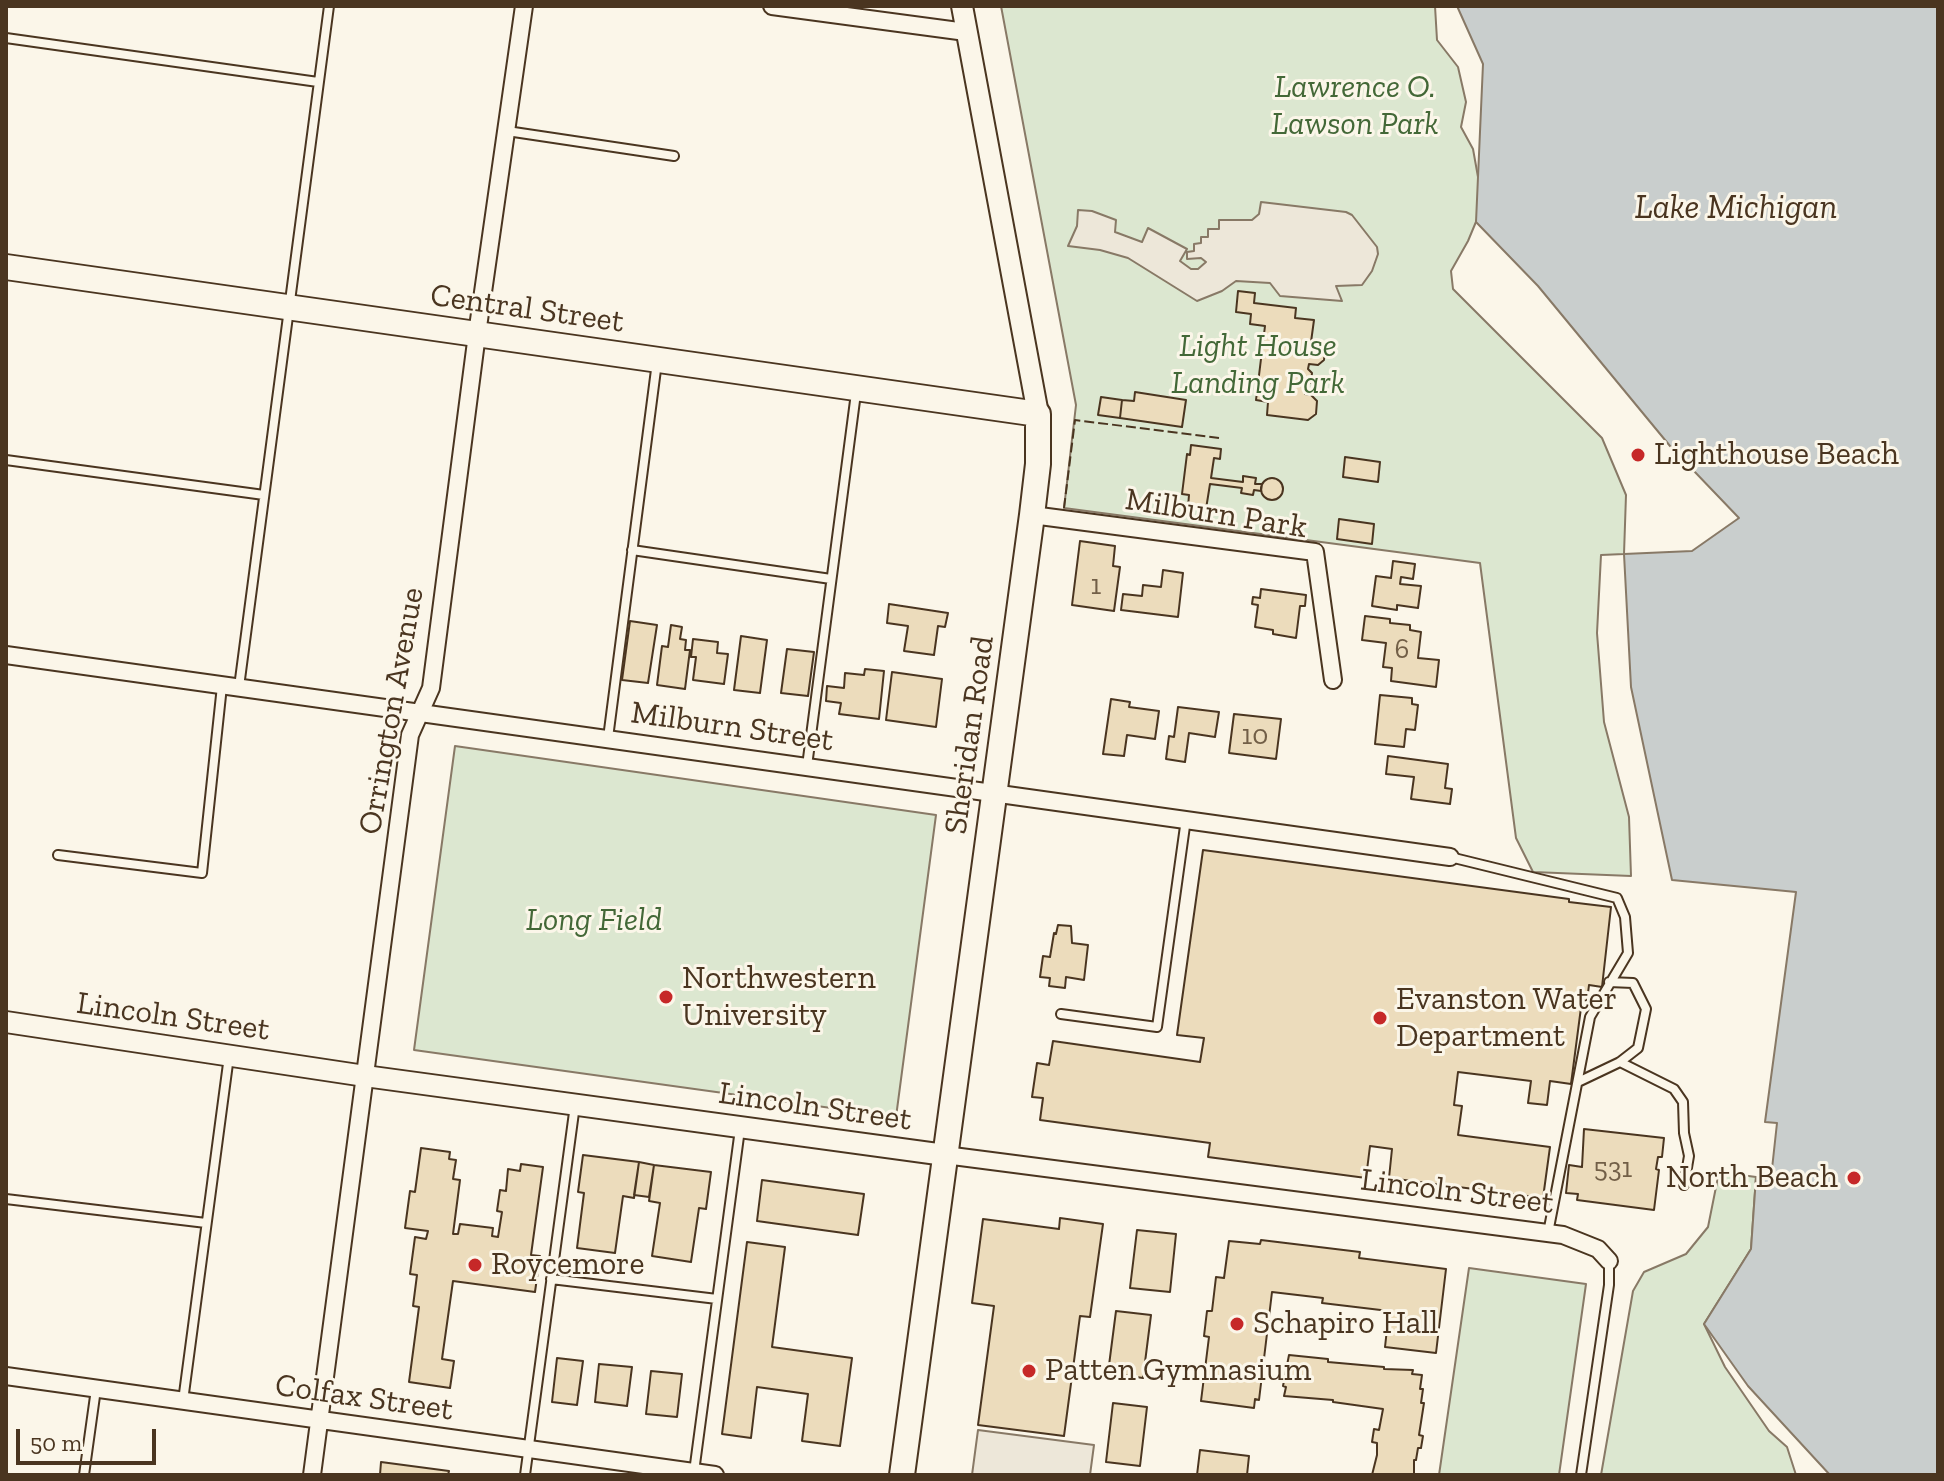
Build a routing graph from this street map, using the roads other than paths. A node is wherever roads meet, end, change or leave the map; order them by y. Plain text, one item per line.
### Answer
1 (329, 6) edge
2 (524, 6) edge
3 (772, 6) edge
4 (962, 6) edge
5 (966, 32) junction
6 (6, 38) edge
7 (318, 82) junction
8 (506, 131) junction
9 (674, 156) dead end
10 (6, 267) edge
11 (289, 307) junction
12 (477, 334) junction
13 (657, 360) junction
14 (857, 388) junction
15 (1038, 414) junction
16 (6, 460) edge
17 (264, 495) junction
18 (1032, 515) junction
19 (632, 550) junction
20 (831, 579) junction
21 (6, 655) edge
22 (1333, 680) dead end
23 (231, 686) junction
24 (421, 712) junction
25 (608, 738) junction
26 (807, 766) junction
27 (995, 792) junction
28 (1186, 818) junction
29 (58, 855) dead end
30 (1450, 857) joint
31 (1609, 982) junction
32 (1061, 1014) dead end
33 (6, 1022) edge
34 (229, 1055) junction
35 (1620, 1062) junction
36 (365, 1076) junction
37 (1578, 1082) junction
38 (575, 1104) junction
39 (740, 1128) junction
40 (945, 1155) junction
41 (1684, 1185) dead end
42 (6, 1199) edge
43 (206, 1223) junction
44 (1548, 1234) junction
45 (1609, 1261) joint
46 (551, 1279) junction
47 (717, 1299) junction
48 (6, 1376) edge
49 (96, 1388) junction
50 (183, 1401) junction
51 (319, 1420) junction
52 (528, 1449) junction
53 (694, 1474) edge
54 (84, 1475) edge
55 (312, 1475) edge
56 (525, 1475) edge
57 (715, 1475) edge
58 (902, 1475) edge
59 (1581, 1475) edge

1 - 7 lane
2 - 8 street, Orrington Avenue
3 - 5 street
4 - 5 street, Sheridan Road
5 - 15 street, Sheridan Road
6 - 7 lane
7 - 11 lane
8 - 9 lane
8 - 12 street, Orrington Avenue
10 - 11 main road, Central Street
11 - 12 main road, Central Street
11 - 17 lane
12 - 13 main road, Central Street
12 - 24 street, Orrington Avenue
13 - 14 main road, Central Street
13 - 19 lane
14 - 15 main road, Central Street
14 - 20 lane
15 - 18 main road, Sheridan Road
16 - 17 lane
17 - 23 lane
18 - 22 street, Milburn Park
18 - 27 main road, Sheridan Road
19 - 20 lane
19 - 25 lane
20 - 26 lane
21 - 23 street, Milburn Street
23 - 24 street, Milburn Street
23 - 29 lane
24 - 25 street, Milburn Street
24 - 36 street, Orrington Avenue
25 - 26 street, Milburn Street
26 - 27 street, Milburn Street
27 - 28 street, Milburn Street
27 - 40 main road, Sheridan Road
28 - 30 street, Milburn Street
28 - 32 lane
30 - 31 lane
31 - 35 lane
31 - 37 lane
33 - 34 street, Lincoln Street
34 - 36 street, Lincoln Street
34 - 43 lane
35 - 37 lane
35 - 41 lane
36 - 38 street, Lincoln Street
36 - 51 street, Orrington Avenue
37 - 44 lane
38 - 39 street, Lincoln Street
38 - 46 lane
39 - 40 street, Lincoln Street
39 - 47 lane
40 - 44 street, Lincoln Street
40 - 58 main road, Sheridan Road
42 - 43 lane
43 - 50 lane
44 - 45 street, Lincoln Street
45 - 59 lane
46 - 47 lane
46 - 52 lane
47 - 53 lane
48 - 49 street, Colfax Street
49 - 50 street, Colfax Street
49 - 54 lane
50 - 51 street, Colfax Street
51 - 52 street, Colfax Street
51 - 55 street, Orrington Avenue
52 - 53 street, Colfax Street
52 - 56 lane
53 - 57 street, Colfax Street

